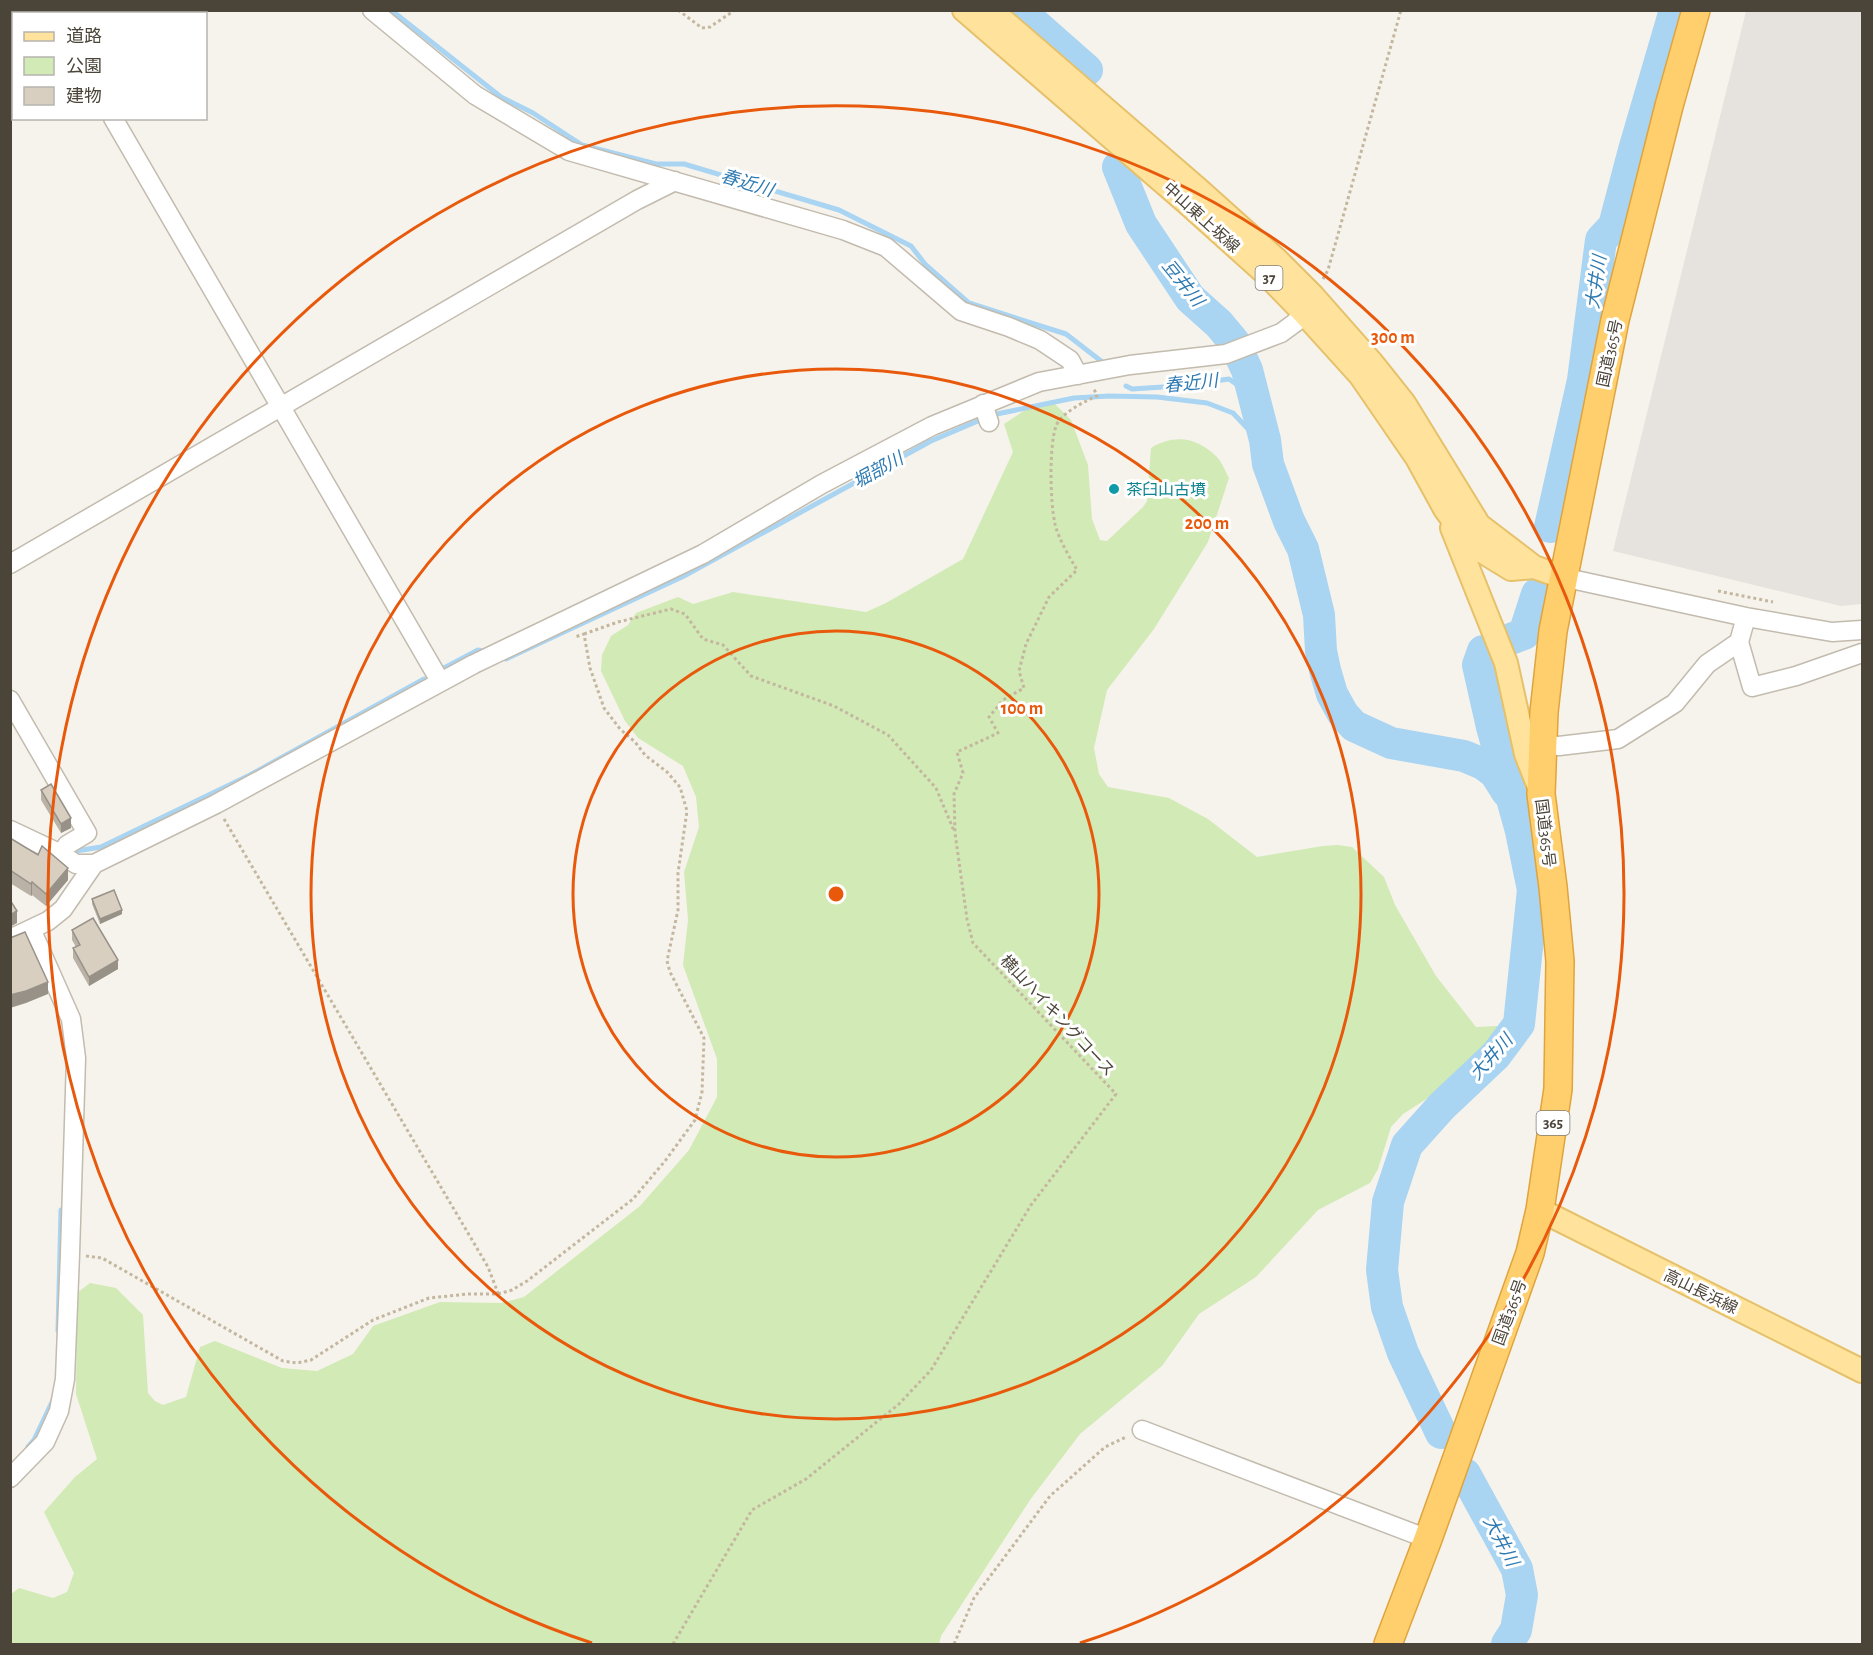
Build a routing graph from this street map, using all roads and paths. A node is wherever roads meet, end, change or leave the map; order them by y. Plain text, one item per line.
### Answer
1 (372, 10) edge
2 (678, 10) edge
3 (735, 10) edge
4 (964, 10) edge
5 (991, 10) edge
6 (1401, 10) edge
7 (1696, 10) edge
8 (114, 120) edge
9 (675, 181) junction
10 (1308, 304) junction
11 (1083, 374) junction
12 (282, 408) junction
13 (1445, 509) junction
14 (10, 564) edge
15 (1534, 567) junction
16 (1562, 577) junction
17 (1716, 591) dead end
18 (1774, 602) dead end
19 (1746, 617) junction
20 (1863, 630) edge
21 (584, 634) junction
22 (568, 639) dead end
23 (1739, 642) junction
24 (1863, 653) edge
25 (440, 681) junction
26 (10, 700) edge
27 (1543, 745) junction
28 (1541, 794) junction
29 (216, 804) junction
30 (10, 830) edge
31 (955, 833) junction
32 (61, 854) junction
33 (94, 864) junction
34 (31, 929) junction
35 (10, 939) edge
36 (1540, 1210) junction
37 (70, 1254) junction
38 (498, 1294) junction
39 (1863, 1371) edge
40 (1142, 1430) joint
41 (10, 1478) edge
42 (1428, 1539) junction
43 (673, 1644) edge
44 (954, 1644) edge
45 (1388, 1644) edge

1 - 9 street
2 - 3 path
4 - 10 main road, 中山東上坂線 / 37
5 - 10 main road, 中山東上坂線 / 37
6 - 10 path
7 - 16 highway, 国道365号 / 365
8 - 12 street
9 - 11 street
9 - 12 street
10 - 11 street
10 - 13 main road, 中山東上坂線 / 37
10 - 15 main road, 中山東上坂線 / 37
11 - 25 street
11 - 31 path, 横山ハイキングコース
12 - 14 street
12 - 25 street
13 - 15 main road, 中山東上坂線 / 37
13 - 28 main road
15 - 16 main road, 中山東上坂線 / 37
16 - 19 street
16 - 27 highway, 国道365号 / 365
17 - 18 path
19 - 20 street
19 - 23 street
21 - 22 path
21 - 31 path
21 - 38 path
23 - 24 street
23 - 27 street
25 - 29 street
26 - 32 street
27 - 28 highway, 国道365号 / 365
28 - 36 highway, 国道365号 / 365
29 - 33 street
29 - 38 path
30 - 32 street
31 - 43 path, 横山ハイキングコース
32 - 33 street
33 - 34 street
34 - 35 street
34 - 37 street
36 - 39 main road, 高山長浜線
36 - 42 highway, 国道365号 / 365
37 - 38 path
37 - 41 street
40 - 42 street
40 - 44 path
42 - 45 highway, 国道365号 / 365

